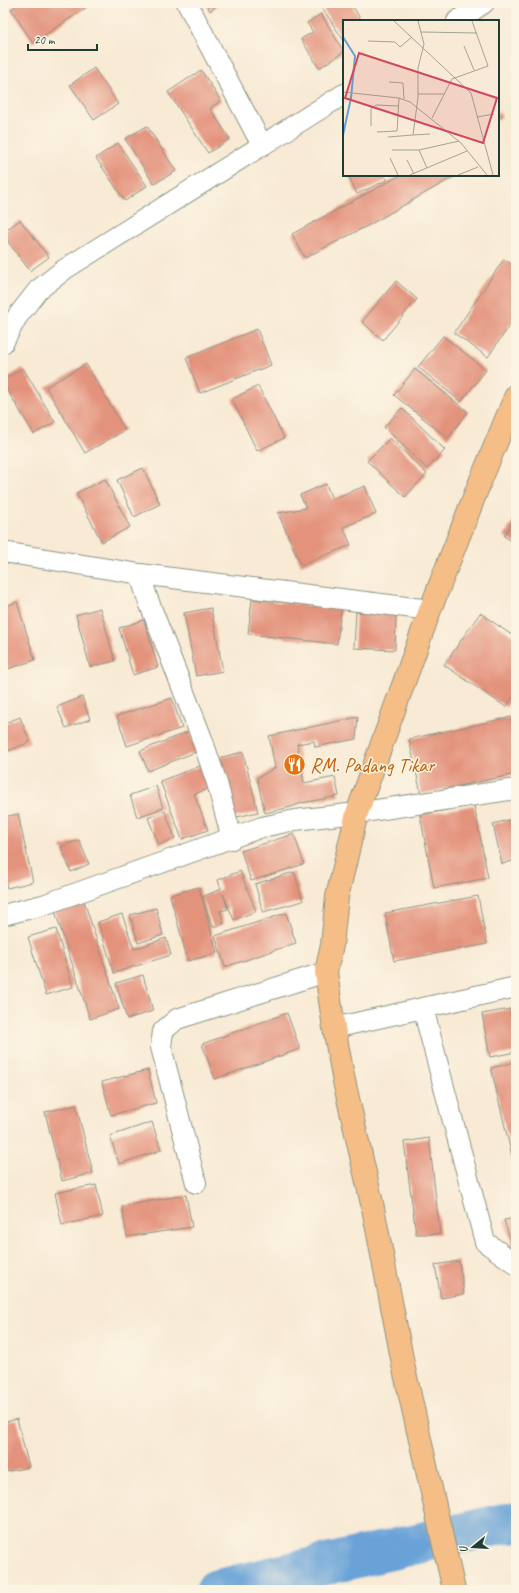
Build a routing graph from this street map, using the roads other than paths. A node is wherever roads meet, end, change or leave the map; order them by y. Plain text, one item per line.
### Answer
1 (187, 3) edge
2 (484, 3) edge
3 (458, 20) edge
4 (343, 95) edge
5 (262, 145) junction
6 (3, 343) edge
7 (516, 395) edge
8 (3, 552) edge
9 (140, 574) junction
10 (430, 610) junction
11 (516, 789) edge
12 (357, 813) junction
13 (232, 839) junction
14 (3, 915) edge
15 (326, 972) junction
16 (516, 987) edge
17 (423, 1008) junction
18 (334, 1028) junction
19 (196, 1184) dead end
20 (516, 1264) edge
21 (454, 1590) edge

1 - 5 street
2 - 3 street
4 - 5 street
5 - 6 street
7 - 10 main road
8 - 9 street
9 - 10 street
9 - 13 street
10 - 12 main road
11 - 12 street
12 - 13 street
12 - 15 main road
13 - 14 street
15 - 18 main road
15 - 19 street
16 - 17 street
17 - 18 street
17 - 20 street
18 - 21 main road

